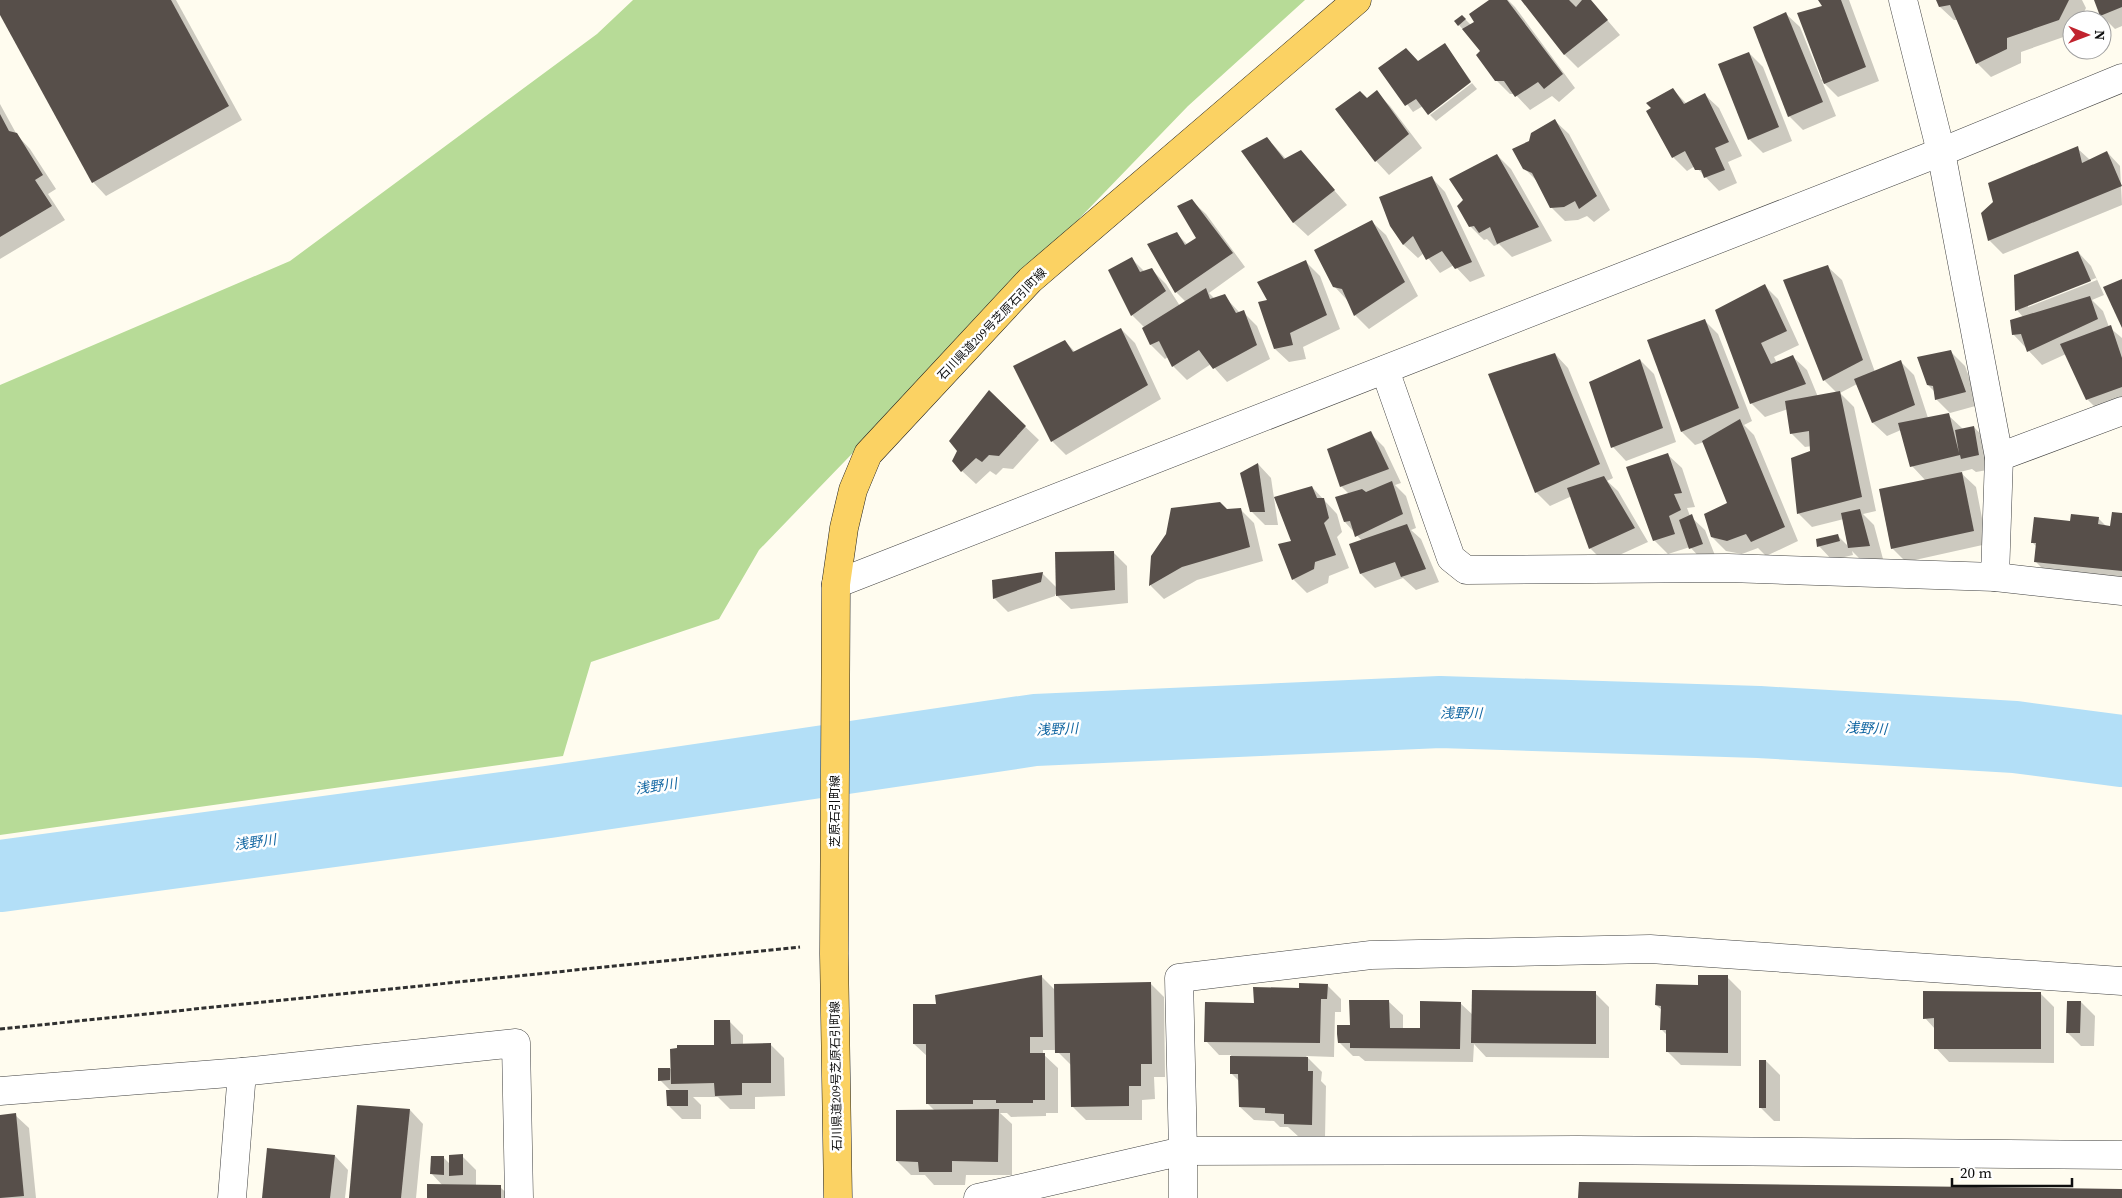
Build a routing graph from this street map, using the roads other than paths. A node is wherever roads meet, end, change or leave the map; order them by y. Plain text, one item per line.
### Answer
1 (1357, 0) edge
2 (1903, 0) edge
3 (2122, 78) edge
4 (1941, 152) junction
5 (1385, 370) junction
6 (2122, 411) edge
7 (1999, 457) junction
8 (1995, 577) junction
9 (836, 584) junction
10 (2122, 591) edge
11 (836, 668) joint
12 (822, 950) joint
13 (2122, 981) edge
14 (242, 1072) junction
15 (0, 1091) edge
16 (1183, 1151) junction
17 (2122, 1155) edge
18 (232, 1198) edge
19 (519, 1198) edge
20 (838, 1198) edge
21 (978, 1198) edge
22 (1183, 1198) edge

1 - 9 main road, 石川県道209号芝原石引町線
2 - 4 street
3 - 4 street
4 - 5 street
4 - 7 street
5 - 8 street
5 - 9 street
6 - 7 street
7 - 8 street
8 - 10 street
9 - 11 main road, 石川県道209号芝原石引町線
11 - 12 main road, 芝原石引町線
12 - 20 main road, 石川県道209号芝原石引町線
13 - 16 street
14 - 15 street
14 - 18 street
14 - 19 street
16 - 17 street
16 - 21 street
16 - 22 street

